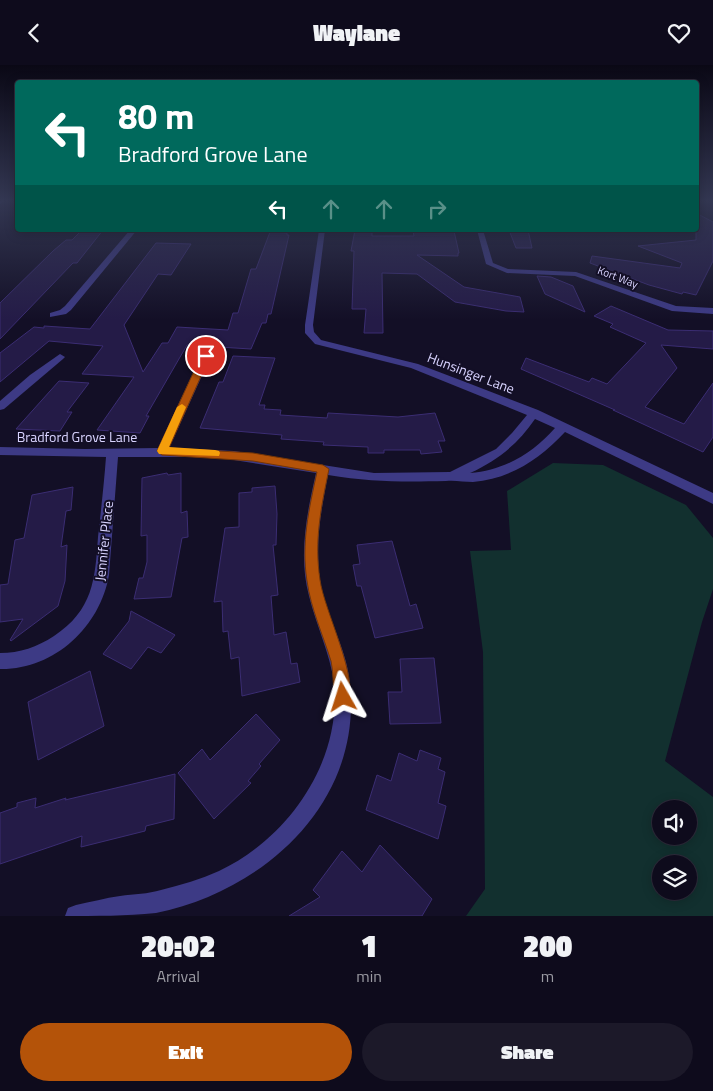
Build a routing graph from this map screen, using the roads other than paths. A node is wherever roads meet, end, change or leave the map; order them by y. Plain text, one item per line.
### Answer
1 (125, 241) edge
2 (321, 241) edge
3 (483, 241) edge
4 (713, 311) edge
5 (53, 315) dead end
6 (206, 356) dead end
7 (60, 357) dead end
8 (0, 407) edge
9 (534, 413) junction
10 (563, 427) junction
11 (0, 451) edge
12 (162, 451) junction
13 (112, 453) junction
14 (323, 469) junction
15 (452, 476) junction
16 (713, 499) edge
17 (0, 661) edge
18 (76, 916) edge

1 - 5 street
2 - 9 street, Hunsinger Lane
3 - 4 street, Kort Way
6 - 12 street
7 - 8 street
9 - 10 street, Hunsinger Lane
9 - 15 street, Bradford Grove Lane
10 - 15 street, Bradford Grove Lane
10 - 16 street, Hunsinger Lane
11 - 13 street, Bradford Grove Lane
12 - 13 street, Bradford Grove Lane
12 - 14 street, Bradford Grove Lane
13 - 17 street, Jennifer Place
14 - 15 street, Bradford Grove Lane
14 - 18 street

